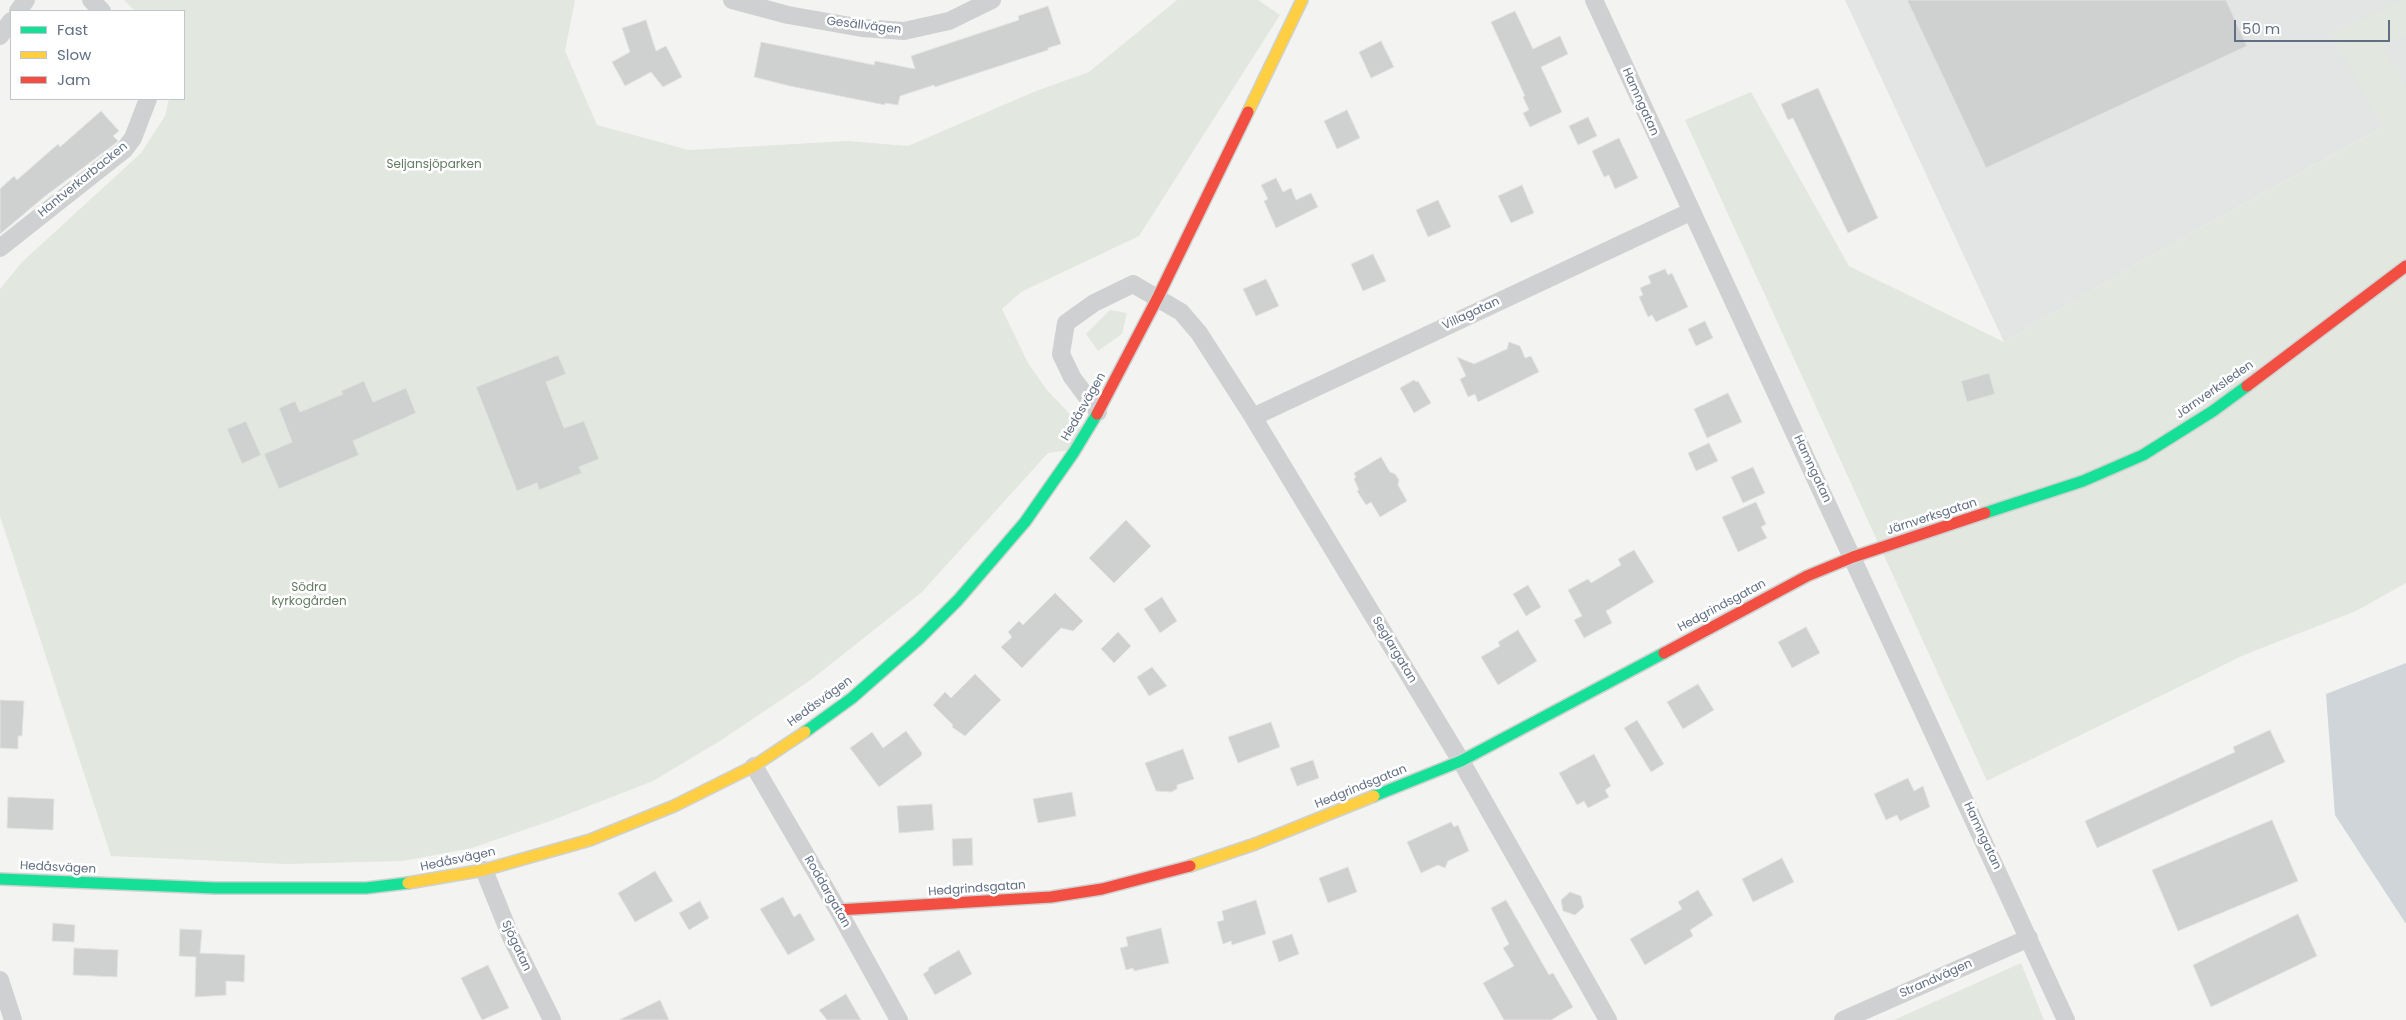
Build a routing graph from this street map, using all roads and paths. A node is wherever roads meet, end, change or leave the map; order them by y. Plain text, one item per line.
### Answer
1 (92, 0) edge
2 (732, 0) edge
3 (992, 0) edge
4 (1302, 0) edge
5 (1594, 0) edge
6 (101, 10) edge
7 (10, 22) edge
8 (0, 36) edge
9 (148, 100) edge
10 (1690, 212) junction
11 (0, 248) edge
12 (2406, 266) edge
13 (1158, 297) junction
14 (1098, 412) junction
15 (1253, 417) junction
16 (2020, 503) joint
17 (1853, 557) junction
18 (1461, 761) junction
19 (754, 766) junction
20 (484, 870) junction
21 (0, 879) edge
22 (838, 910) junction
23 (2029, 938) junction
24 (0, 980) edge
25 (13, 1020) edge
26 (552, 1020) edge
27 (899, 1020) edge
28 (1608, 1020) edge
29 (1843, 1020) edge
30 (2066, 1020) edge

1 - 6 street
2 - 3 street, Gesällvägen
4 - 13 street, Hedåsvägen
5 - 10 street, Hamngatan
7 - 8 street
9 - 11 street, Hantverkarbacken
10 - 15 street, Villagatan
10 - 17 street, Hamngatan
12 - 16 street, Järnverksleden
13 - 14 street, Hedåsvägen
13 - 14 street, Seglargatan
13 - 15 street, Seglargatan
14 - 19 street, Hedåsvägen
15 - 18 street, Seglargatan
16 - 17 street, Järnverksgatan
17 - 18 street, Hedgrindsgatan
17 - 23 street, Hamngatan
18 - 22 street, Hedgrindsgatan
18 - 28 street, Seglargatan
19 - 20 street, Hedåsvägen
19 - 22 street, Roddargatan
20 - 21 street, Hedåsvägen
20 - 26 street, Sjögatan
22 - 27 street, Roddargatan
23 - 29 street, Strandvägen
23 - 30 street, Hamngatan
24 - 25 street

